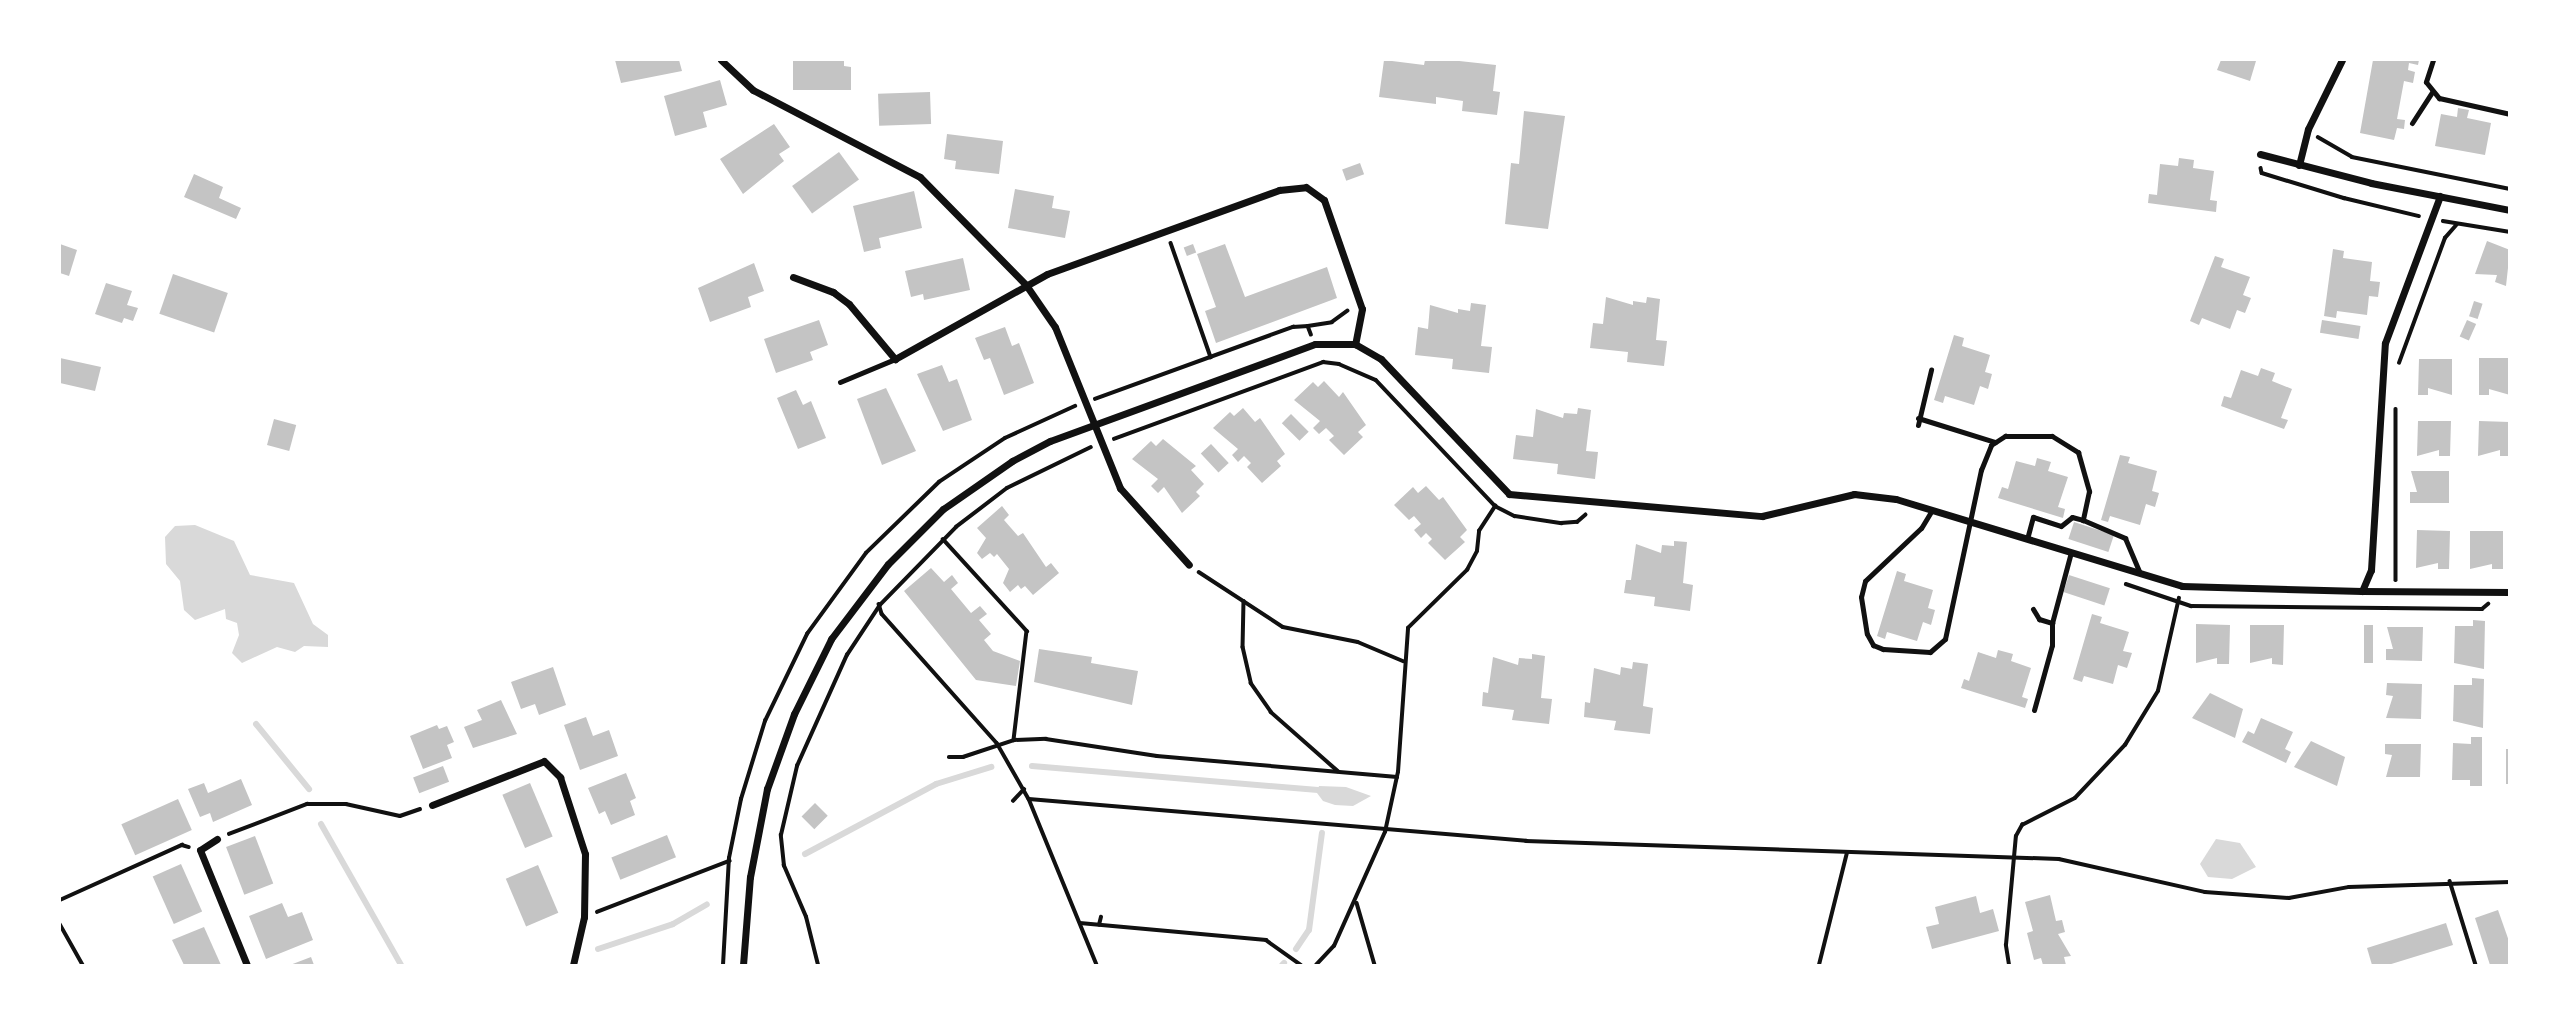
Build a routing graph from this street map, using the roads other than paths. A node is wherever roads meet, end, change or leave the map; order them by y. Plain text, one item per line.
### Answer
1 (721, 60) edge
2 (2342, 60) edge
3 (2433, 60) edge
4 (2432, 92) junction
5 (2510, 114) edge
6 (2412, 123) dead end
7 (2260, 154) road end
8 (2299, 165) junction
9 (2440, 197) junction
10 (2510, 210) edge
11 (793, 277) dead end
12 (1026, 285) junction
13 (1355, 344) junction
14 (895, 359) junction
15 (1931, 370) dead end
16 (840, 382) dead end
17 (1092, 424) junction
18 (1996, 442) junction
19 (1932, 510) junction
20 (2083, 520) junction
21 (1969, 521) junction
22 (2027, 539) junction
23 (2071, 552) junction
24 (1189, 565) road end
25 (2140, 573) junction
26 (2362, 591) junction
27 (2510, 592) edge
28 (2033, 609) dead end
29 (2052, 623) junction
30 (2034, 710) dead end
31 (432, 805) road end
32 (217, 839) road end
33 (247, 965) edge
34 (573, 965) edge
35 (743, 965) edge

1 - 12 street
2 - 8 street
3 - 4 lane
4 - 5 lane
4 - 6 lane
7 - 8 street
8 - 9 street
9 - 10 street
9 - 26 street
11 - 14 street
12 - 13 street
12 - 14 street
12 - 17 street
13 - 17 street
13 - 19 street
14 - 16 lane
15 - 18 lane
17 - 24 street
17 - 35 street
18 - 20 lane
18 - 21 lane
19 - 21 street
19 - 21 lane
20 - 22 lane
20 - 25 lane
21 - 22 street
22 - 23 street
23 - 25 street
23 - 29 lane
25 - 26 street
26 - 27 street
28 - 29 lane
29 - 30 lane
31 - 34 street
32 - 33 street

